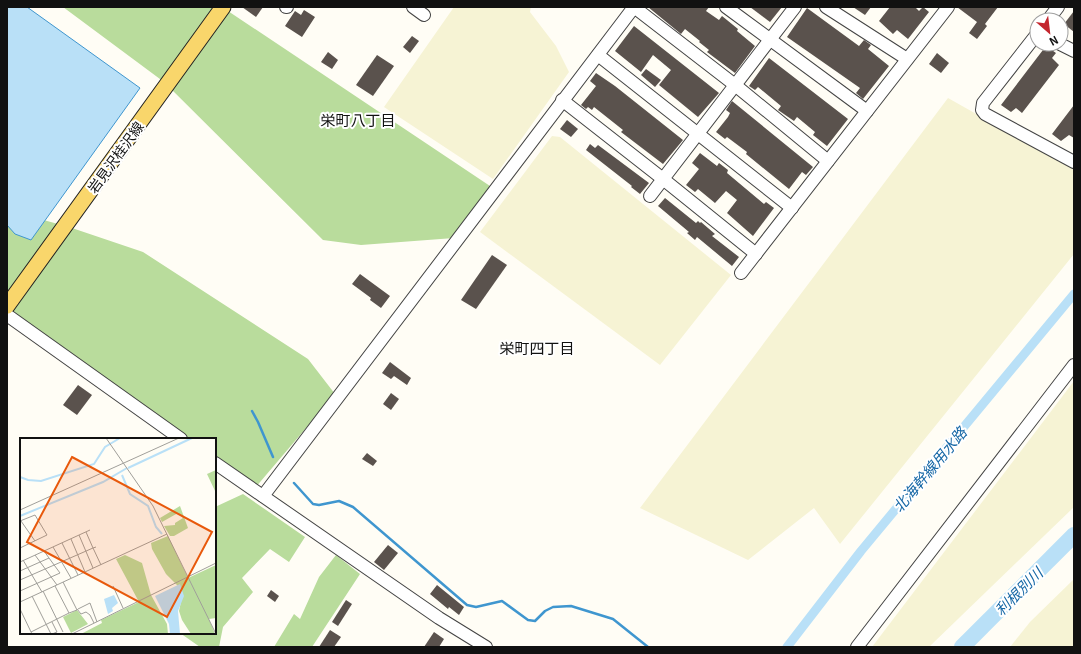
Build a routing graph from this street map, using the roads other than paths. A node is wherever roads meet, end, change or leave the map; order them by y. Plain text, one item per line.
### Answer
1 (223, 7) edge
2 (413, 7) edge
3 (634, 7) edge
4 (726, 7) edge
5 (795, 7) edge
6 (826, 7) edge
7 (948, 7) edge
8 (424, 15) dead end
9 (770, 39) junction
10 (1029, 44) edge
11 (598, 55) junction
12 (907, 59) junction
13 (735, 85) junction
14 (562, 100) junction
15 (867, 111) junction
16 (698, 133) junction
17 (828, 161) junction
18 (1074, 162) edge
19 (663, 179) junction
20 (650, 196) dead end
21 (792, 208) junction
22 (756, 254) junction
23 (741, 273) dead end
24 (7, 306) edge
25 (7, 315) edge
26 (1074, 365) edge
27 (180, 438) edge
28 (216, 464) edge
29 (263, 496) junction
30 (486, 647) edge
31 (857, 647) edge

1 - 24 main road, 岩見沢桂沢線
2 - 8 street
3 - 11 street
3 - 13 street
4 - 9 street
5 - 9 street
6 - 12 street
7 - 12 street
9 - 13 street
9 - 15 street
10 - 18 street
11 - 14 street
11 - 16 street
12 - 15 street
13 - 16 street
13 - 17 street
14 - 19 street
14 - 29 street
15 - 17 street
16 - 19 street
16 - 21 street
17 - 21 street
19 - 20 street
19 - 22 street
21 - 22 street
22 - 23 street
25 - 27 street
26 - 31 street
28 - 29 street
29 - 30 street

